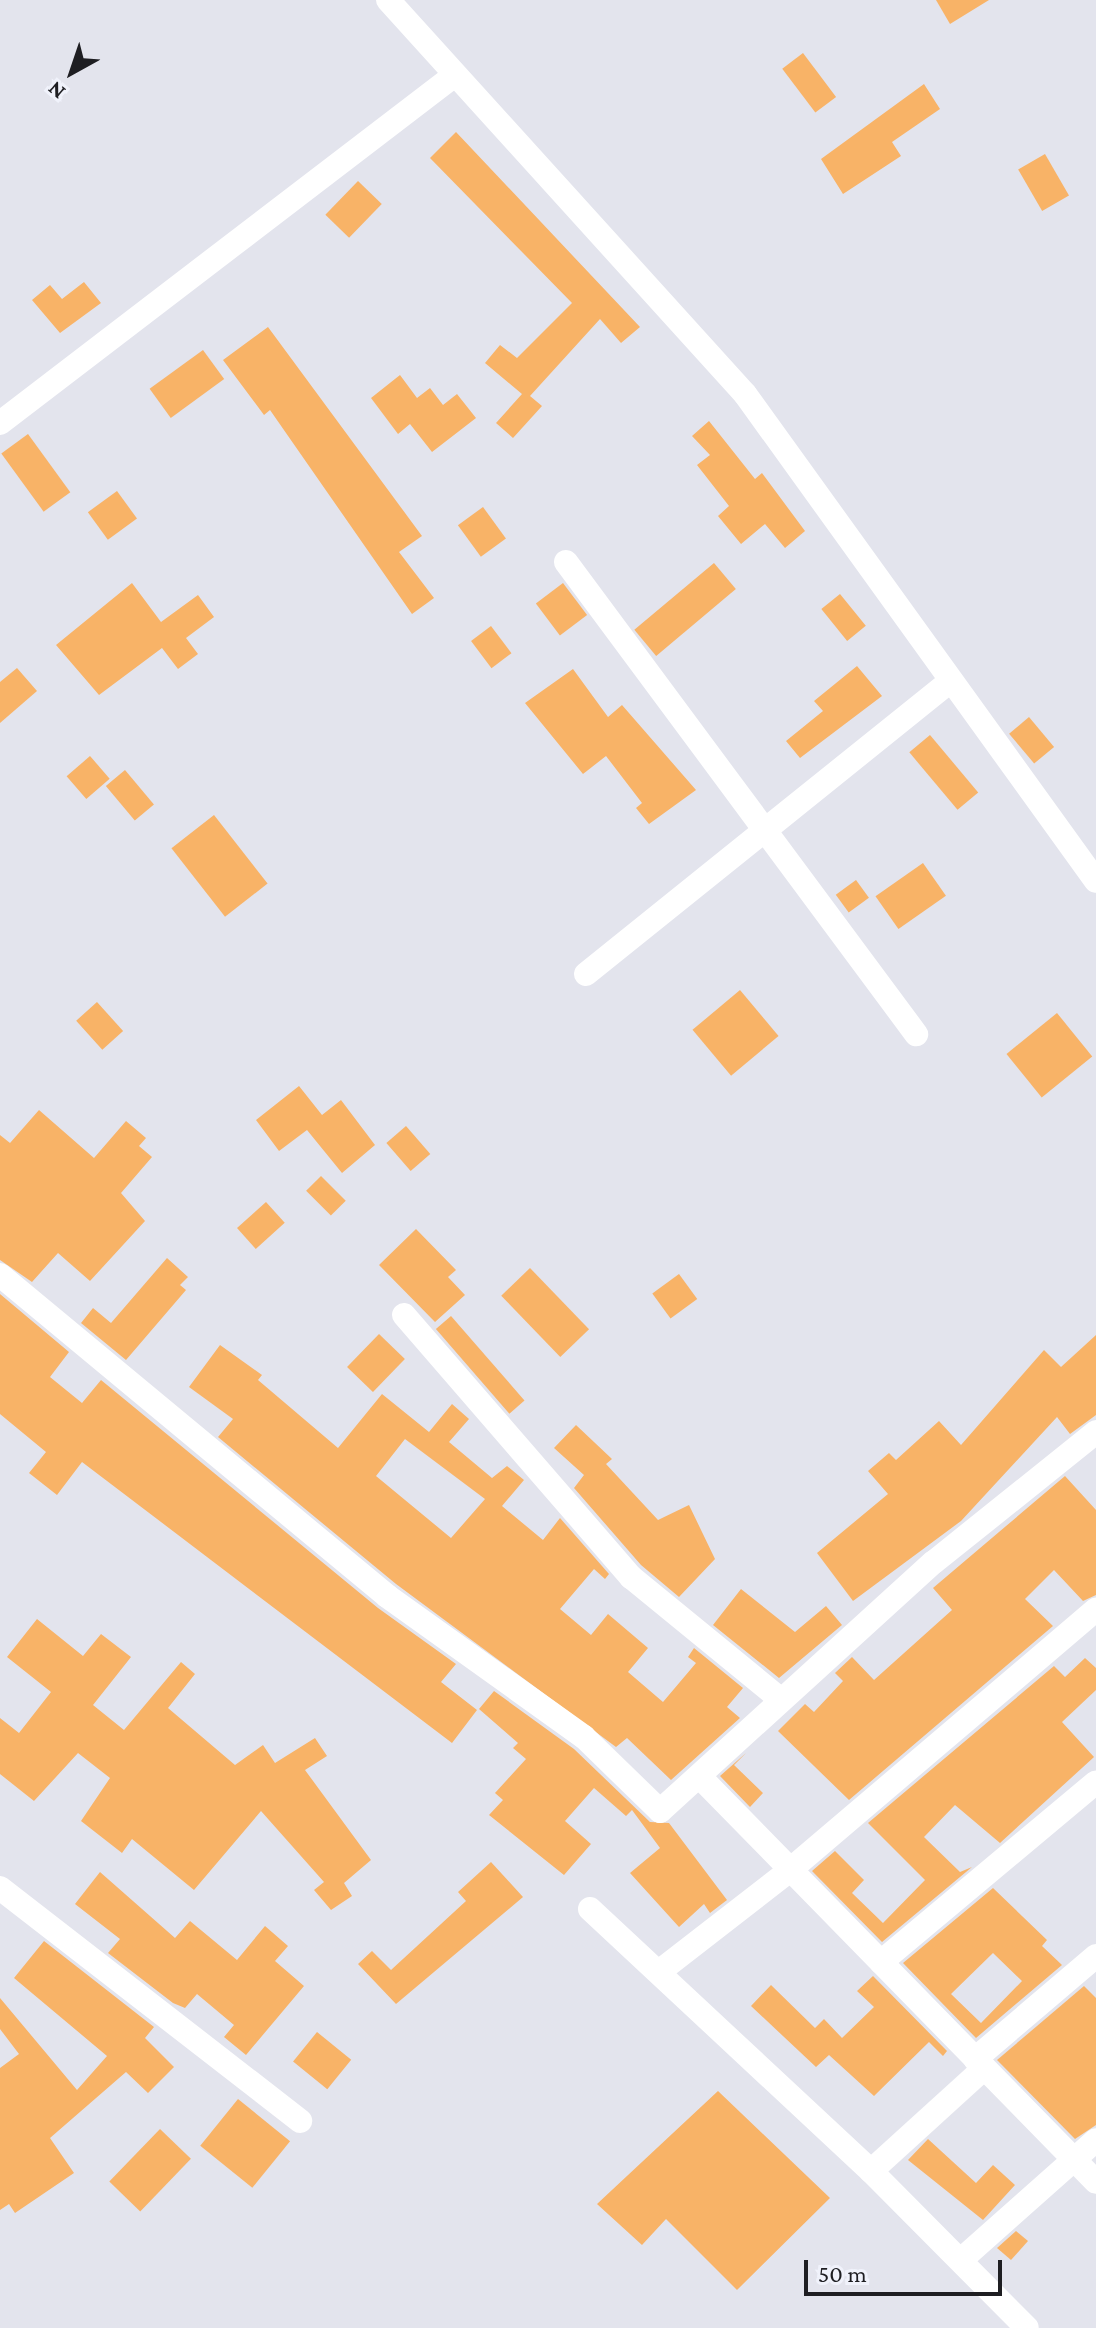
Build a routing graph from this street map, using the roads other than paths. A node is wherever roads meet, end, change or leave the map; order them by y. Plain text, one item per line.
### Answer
1 (388, 0) edge
2 (452, 77) junction
3 (0, 423) edge
4 (566, 562) dead end
5 (948, 683) junction
6 (765, 830) junction
7 (1096, 881) edge
8 (586, 974) dead end
9 (916, 1034) dead end
10 (0, 1275) edge
11 (404, 1315) dead end
12 (1096, 1432) edge
13 (1096, 1610) edge
14 (780, 1699) junction
15 (700, 1777) junction
16 (1096, 1782) edge
17 (790, 1870) junction
18 (0, 1888) edge
19 (590, 1909) dead end
20 (1096, 1956) edge
21 (881, 1962) junction
22 (660, 1971) junction
23 (979, 2063) junction
24 (300, 2121) dead end
25 (1096, 2140) edge
26 (1073, 2160) junction
27 (871, 2171) junction
28 (1096, 2182) edge
29 (962, 2259) junction
30 (1027, 2328) edge

1 - 2 street
2 - 3 street
2 - 5 street
4 - 6 street
5 - 6 street
5 - 7 street
6 - 8 street
6 - 9 street
10 - 15 street
11 - 14 street
12 - 14 street
13 - 17 street
14 - 15 street
15 - 17 street
16 - 21 street
17 - 21 street
17 - 22 street
18 - 24 street
19 - 22 street
20 - 23 street
21 - 23 street
22 - 27 street
23 - 26 street
23 - 27 street
25 - 26 street
26 - 28 street
26 - 29 street
27 - 29 street
29 - 30 street

